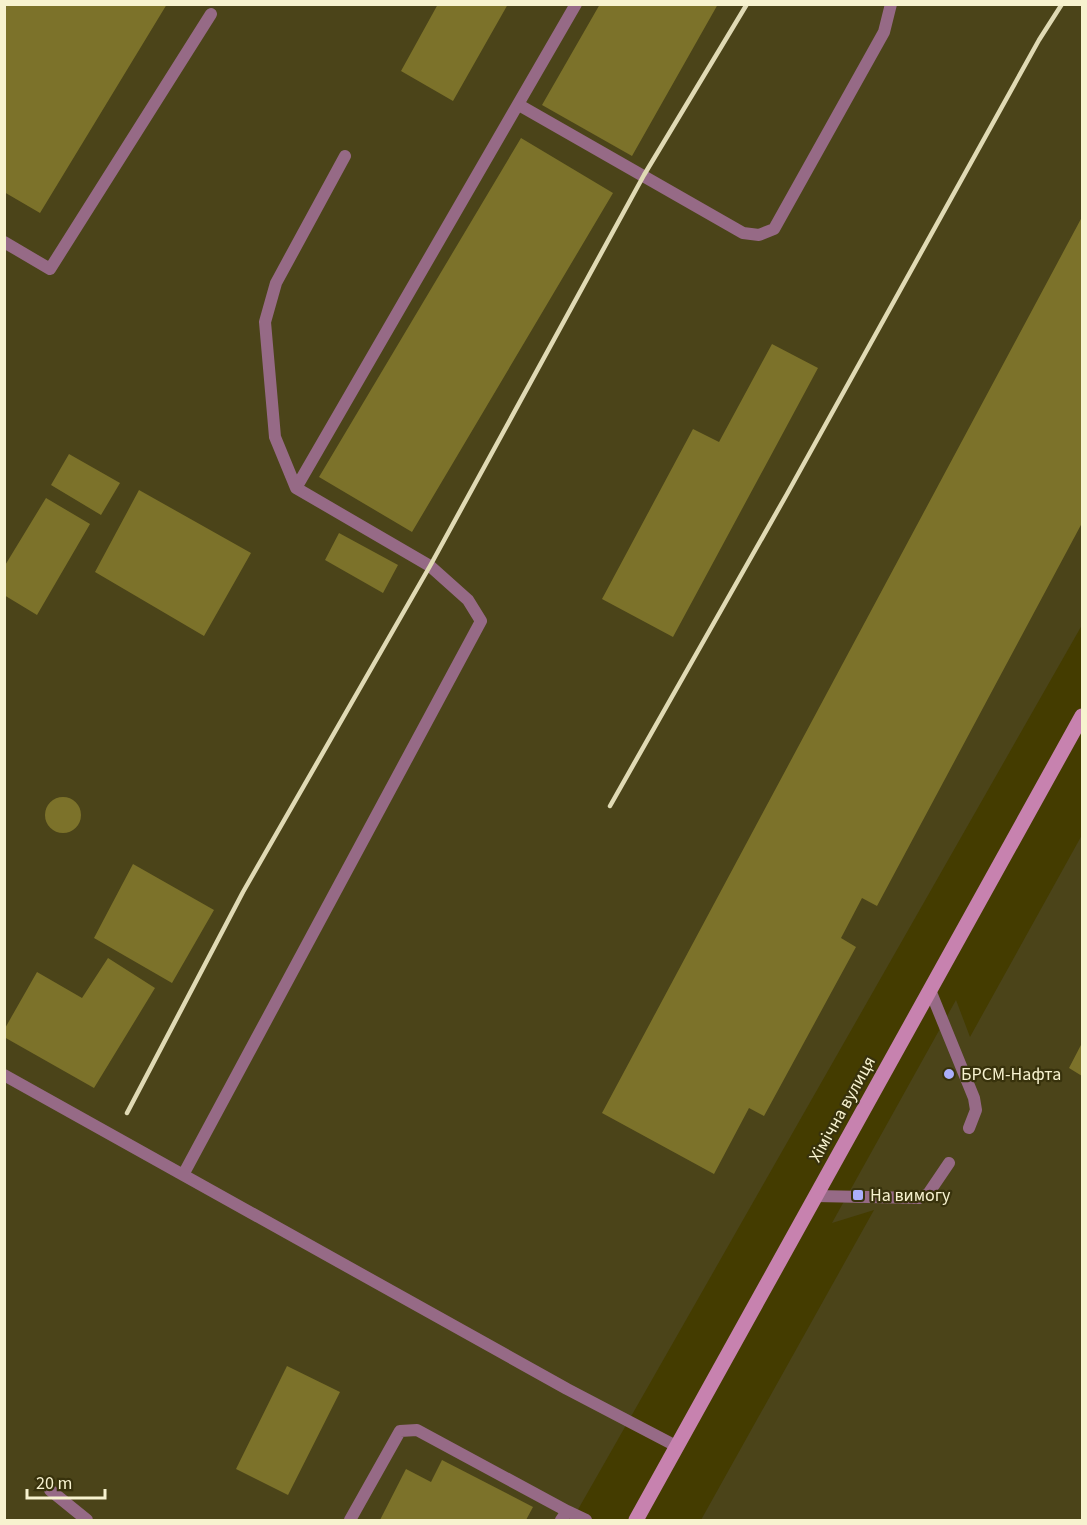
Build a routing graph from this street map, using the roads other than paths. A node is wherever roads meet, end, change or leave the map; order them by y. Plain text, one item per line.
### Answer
1 (576, 4) edge
2 (891, 4) edge
3 (211, 14) dead end
4 (519, 105) junction
5 (345, 156) dead end
6 (4, 242) edge
7 (297, 488) junction
8 (1083, 716) edge
9 (930, 990) junction
10 (4, 1075) edge
11 (969, 1128) dead end
12 (949, 1163) dead end
13 (183, 1175) junction
14 (815, 1196) junction
15 (676, 1446) junction
16 (51, 1490) dead end
17 (564, 1516) edge
18 (87, 1521) edge
19 (350, 1521) edge
20 (586, 1521) edge
21 (636, 1521) edge

1 - 4 lane
2 - 4 lane
3 - 6 lane
4 - 7 lane
5 - 7 lane
7 - 13 lane
8 - 9 main road, Хімічна вулиця
9 - 11 lane
9 - 14 main road, Хімічна вулиця
10 - 13 lane
12 - 14 lane
13 - 15 lane
14 - 15 main road, Хімічна вулиця
15 - 21 main road, Хімічна вулиця
16 - 18 lane
17 - 19 lane
17 - 20 lane

